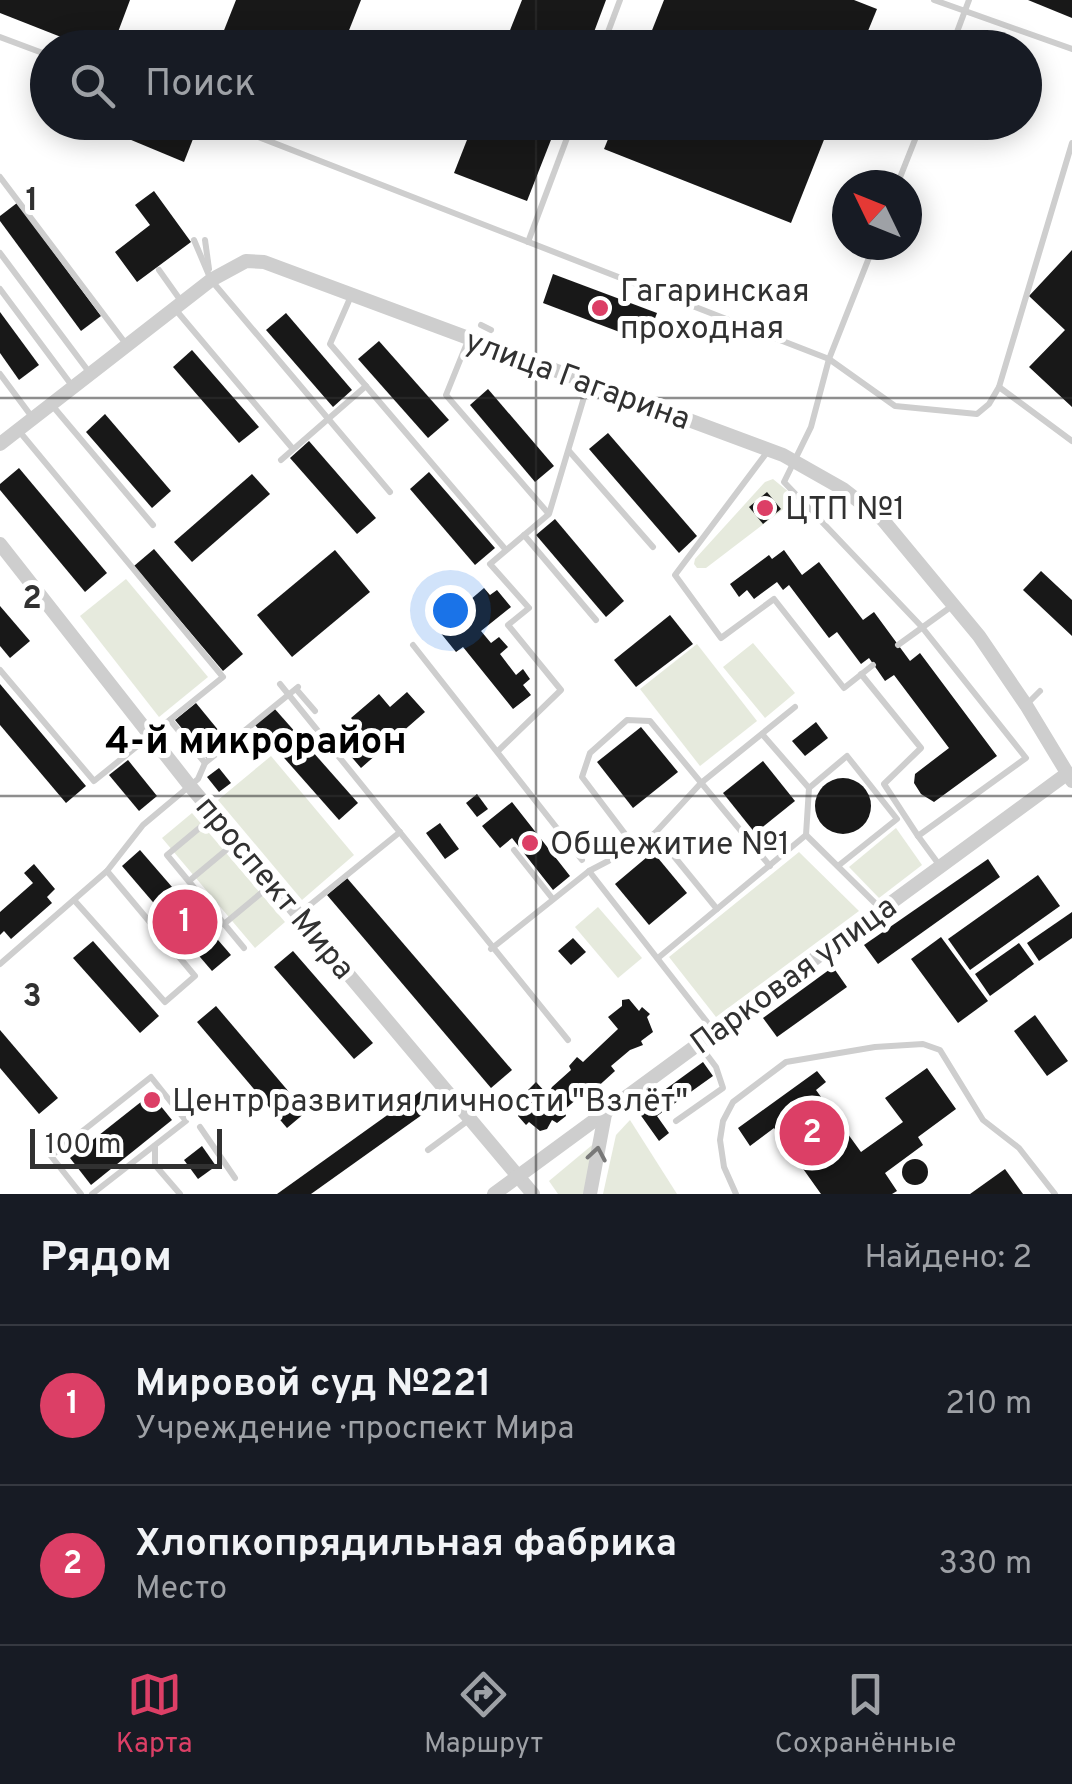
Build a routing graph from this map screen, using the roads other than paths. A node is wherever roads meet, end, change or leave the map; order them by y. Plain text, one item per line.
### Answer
1 (620, 0) edge
2 (934, 0) edge
3 (970, 0) edge
4 (965, 12) junction
5 (609, 30) edge
6 (958, 30) edge
7 (1017, 30) edge
8 (0, 37) edge
9 (1042, 39) edge
10 (30, 48) edge
11 (1072, 49) edge
12 (266, 140) edge
13 (567, 140) edge
14 (915, 140) edge
15 (1072, 144) edge
16 (903, 170) edge
17 (1, 182) edge
18 (194, 240) dead end
19 (205, 240) dead end
20 (528, 242) junction
21 (0, 253) edge
22 (868, 260) edge
23 (159, 270) dead end
24 (211, 280) junction
25 (0, 289) edge
26 (351, 294) junction
27 (177, 304) junction
28 (482, 326) dead end
29 (491, 330) dead end
30 (468, 338) junction
31 (127, 345) junction
32 (829, 359) junction
33 (0, 374) edge
34 (90, 374) junction
35 (589, 383) junction
36 (366, 386) junction
37 (73, 387) junction
38 (999, 387) junction
39 (51, 404) junction
40 (33, 418) junction
41 (328, 419) junction
42 (7, 433) edge
43 (1072, 440) edge
44 (293, 450) junction
45 (568, 450) junction
46 (768, 450) junction
47 (281, 460) dead end
48 (795, 461) junction
49 (390, 492) dead end
50 (549, 514) junction
51 (153, 525) dead end
52 (524, 535) junction
53 (0, 544) edge
54 (653, 547) dead end
55 (506, 550) junction
56 (953, 605) junction
57 (596, 620) dead end
58 (921, 626) junction
59 (413, 645) dead end
60 (898, 645) dead end
61 (873, 665) dead end
62 (0, 670) edge
63 (862, 674) junction
64 (280, 684) dead end
65 (294, 690) junction
66 (1040, 691) dead end
67 (1026, 704) junction
68 (795, 707) dead end
69 (315, 711) dead end
70 (170, 720) junction
71 (762, 734) junction
72 (151, 736) junction
73 (498, 751) junction
74 (205, 764) junction
75 (1070, 777) edge
76 (701, 783) junction
77 (884, 784) junction
78 (190, 786) junction
79 (872, 787) junction
80 (809, 788) junction
81 (215, 814) junction
82 (400, 832) junction
83 (655, 833) junction
84 (806, 836) junction
85 (918, 836) junction
86 (237, 840) junction
87 (636, 847) junction
88 (514, 850) dead end
89 (582, 860) dead end
90 (770, 866) junction
91 (838, 866) junction
92 (941, 867) junction
93 (589, 870) junction
94 (107, 871) junction
95 (189, 881) junction
96 (273, 883) junction
97 (552, 898) junction
98 (74, 900) junction
99 (717, 908) junction
100 (882, 910) junction
101 (299, 914) junction
102 (224, 924) junction
103 (244, 948) dead end
104 (491, 949) junction
105 (658, 958) junction
106 (0, 964) edge
107 (714, 1031) junction
108 (568, 1040) dead end
109 (698, 1042) junction
110 (605, 1114) junction
111 (471, 1118) junction
112 (676, 1121) dead end
113 (200, 1127) dead end
114 (155, 1145) junction
115 (428, 1150) dead end
116 (236, 1178) dead end
117 (519, 1178) junction
118 (81, 1194) edge
119 (92, 1194) edge
120 (180, 1194) edge
121 (494, 1194) edge
122 (533, 1194) edge
123 (590, 1194) edge
124 (736, 1194) edge
125 (1055, 1194) edge

1 - 5 lane
2 - 4 lane
3 - 4 lane
4 - 6 lane
4 - 7 lane
8 - 10 lane
9 - 11 lane
12 - 20 lane
13 - 20 lane
14 - 16 lane
15 - 38 lane
17 - 31 lane
18 - 24 lane
19 - 24 lane
20 - 32 lane
21 - 34 lane
22 - 32 lane
23 - 27 lane
24 - 26 street, улица Гагарина
24 - 27 street, улица Гагарина
24 - 41 lane
25 - 37 lane
26 - 30 street, улица Гагарина
26 - 36 lane
27 - 31 street, улица Гагарина
27 - 44 lane
28 - 29 lane
30 - 35 street, улица Гагарина
30 - 50 lane
31 - 34 street, улица Гагарина
32 - 38 lane
32 - 48 lane
33 - 40 lane
34 - 37 street, улица Гагарина
35 - 45 lane
35 - 46 street, улица Гагарина
36 - 41 lane
36 - 55 lane
37 - 39 street, улица Гагарина
38 - 43 lane
39 - 40 street, улица Гагарина
39 - 51 lane
40 - 42 street, улица Гагарина
41 - 44 lane
41 - 49 lane
42 - 70 lane
44 - 47 lane
45 - 50 lane
45 - 54 lane
46 - 48 street, улица Гагарина
46 - 63 lane
48 - 56 street, улица Гагарина
48 - 58 lane
50 - 52 lane
52 - 55 lane
52 - 57 lane
53 - 72 street, проспект Мира
55 - 73 lane
56 - 58 lane
56 - 67 street, улица Гагарина
58 - 60 lane
58 - 85 lane
59 - 73 lane
61 - 63 lane
62 - 72 lane
63 - 77 lane
64 - 65 lane
65 - 69 lane
65 - 74 lane
65 - 82 lane
66 - 67 lane
67 - 75 street, улица Гагарина
68 - 71 lane
70 - 72 lane
70 - 74 lane
71 - 76 lane
71 - 80 lane
72 - 78 street, проспект Мира
73 - 89 lane
74 - 78 lane
75 - 92 street, Парковая улица
76 - 83 lane
76 - 87 lane
76 - 90 lane
77 - 79 lane
77 - 85 lane
78 - 81 street, проспект Мира
78 - 94 lane
79 - 80 lane
79 - 91 lane
80 - 84 lane
81 - 86 street, проспект Мира
81 - 95 lane
82 - 101 lane
82 - 104 lane
83 - 87 lane
83 - 99 lane
84 - 90 lane
84 - 91 lane
85 - 92 lane
86 - 95 lane
86 - 96 street, проспект Мира
87 - 93 lane
88 - 97 lane
90 - 99 lane
91 - 100 lane
92 - 100 street, Парковая улица
93 - 97 lane
93 - 105 lane
94 - 98 lane
94 - 98 lane
95 - 102 lane
96 - 101 street, проспект Мира
96 - 102 lane
97 - 104 lane
98 - 106 lane
99 - 105 lane
100 - 107 street, Парковая улица
101 - 111 street, проспект Мира
102 - 103 lane
104 - 108 lane
105 - 107 lane
107 - 109 street, Парковая улица
109 - 110 street, Парковая улица
109 - 112 lane
110 - 117 street, Парковая улица
123 -> 110 street
111 - 115 lane
111 - 117 street, проспект Мира
113 - 116 lane
114 - 118 lane
114 - 119 lane
114 - 120 lane
117 - 121 street, Парковая улица
117 - 122 street, проспект Мира
124 - 125 lane

